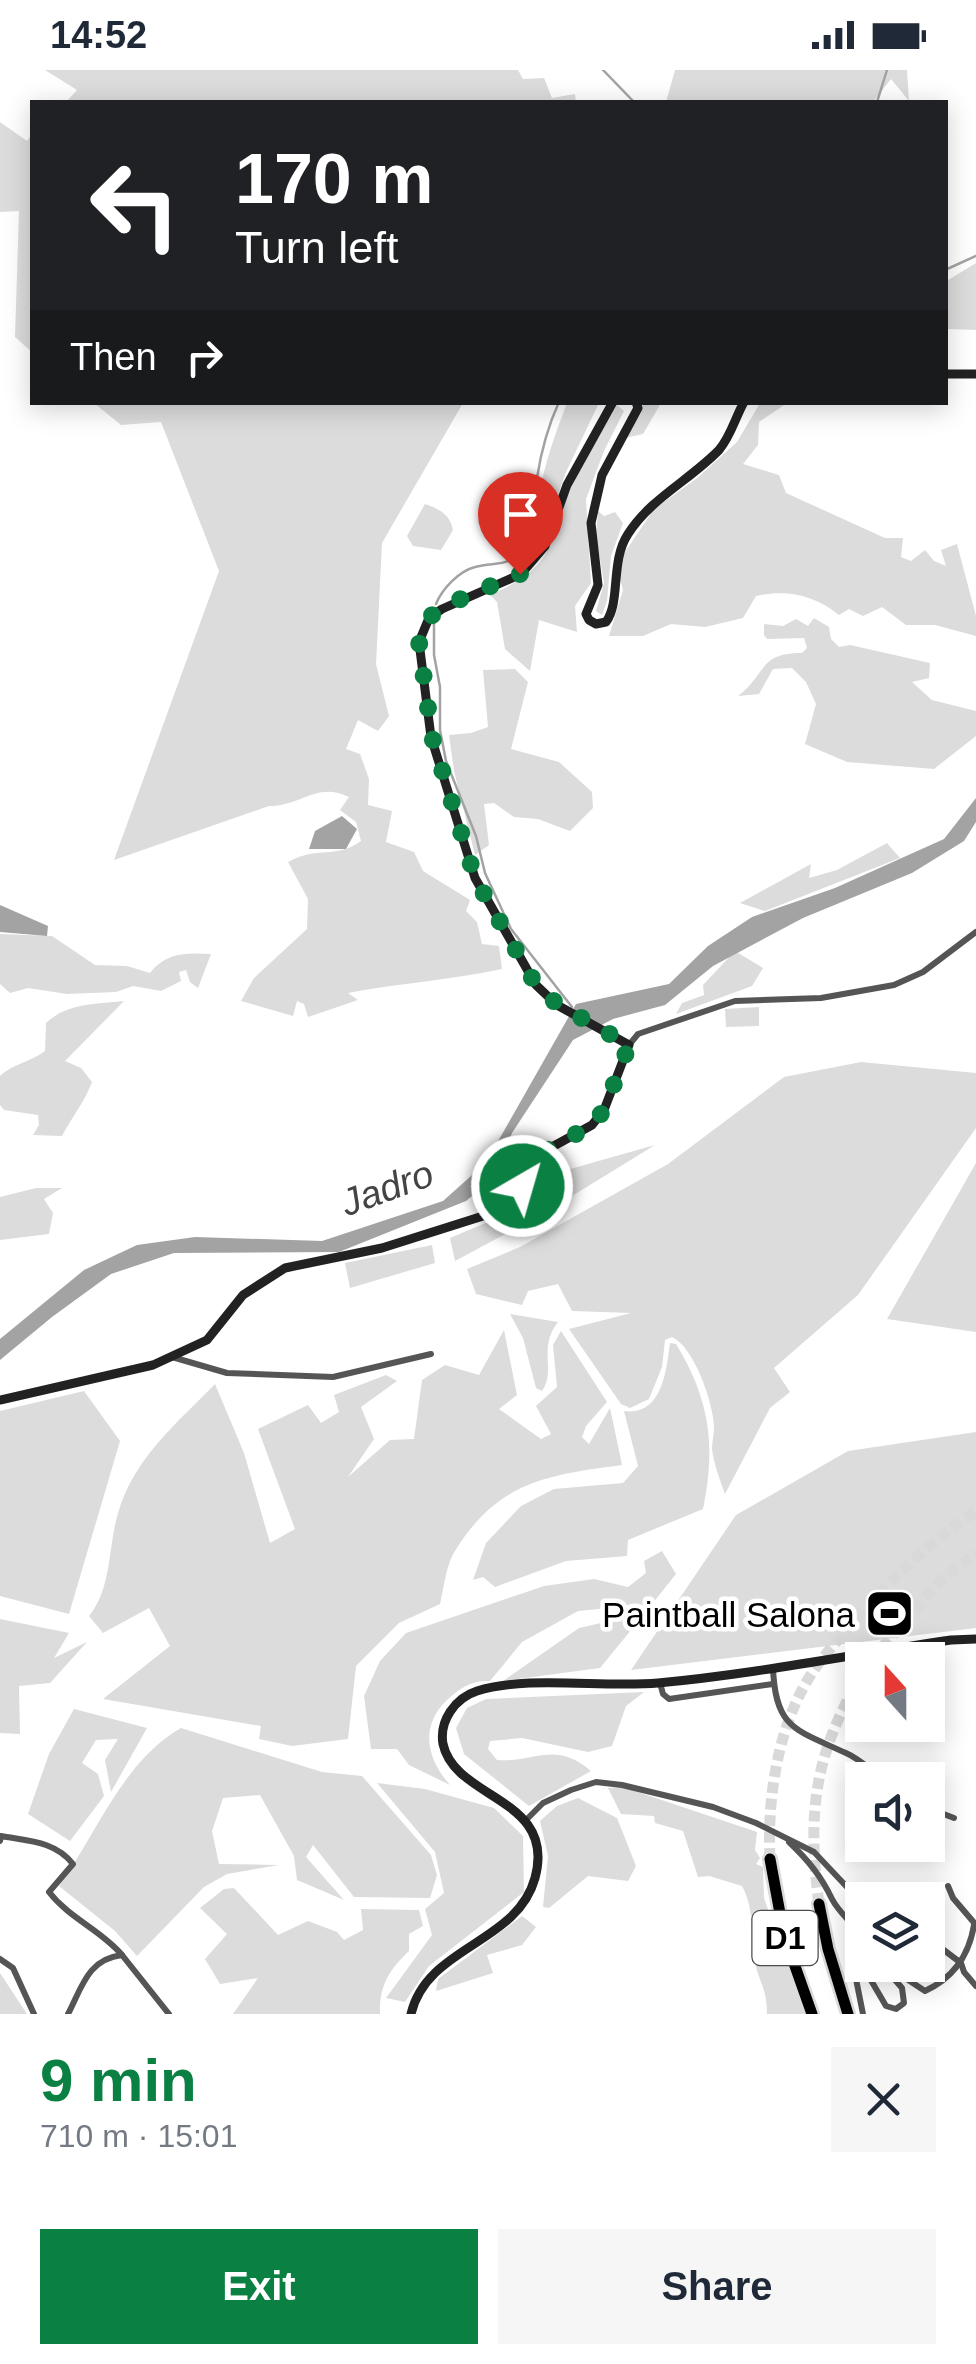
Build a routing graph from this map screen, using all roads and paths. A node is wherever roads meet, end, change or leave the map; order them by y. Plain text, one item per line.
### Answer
1 (948, 374) edge
2 (976, 374) edge
3 (611, 405) edge
4 (637, 405) edge
5 (743, 405) edge
6 (976, 932) edge
7 (629, 1045) junction
8 (431, 1354) dead end
9 (171, 1357) junction
10 (0, 1400) edge
11 (976, 1639) edge
12 (772, 1667) junction
13 (660, 1683) junction
14 (773, 1684) junction
15 (859, 1762) edge
16 (945, 1815) edge
17 (954, 1818) dead end
18 (524, 1821) junction
19 (784, 1838) junction
20 (0, 1841) edge
21 (770, 1860) tunnel mouth
22 (845, 1885) edge
23 (948, 1886) dead end
24 (819, 1904) tunnel mouth
25 (845, 1916) edge
26 (975, 1925) edge
27 (945, 1951) edge
28 (122, 1955) junction
29 (0, 1959) edge
30 (961, 1963) junction
31 (945, 1978) edge
32 (857, 1982) edge
33 (872, 1982) edge
34 (897, 1982) edge
35 (911, 1982) edge
36 (941, 1982) edge
37 (976, 1986) edge
38 (34, 2014) edge
39 (68, 2014) edge
40 (169, 2014) edge
41 (411, 2014) edge
42 (812, 2014) edge
43 (848, 2014) edge
44 (863, 2014) edge

1 - 2 street
3 - 7 street
4 - 5 street
6 - 7 street
7 - 9 street
8 - 9 street
9 - 10 street
11 - 12 street
12 - 13 street
12 - 14 street
13 - 14 street
13 - 18 street
14 - 15 street
16 - 17 street
18 - 19 street
18 - 41 street
19 - 22 street
19 - 25 street
20 - 28 street
21 - 42 highway, D1
23 - 26 street
24 - 43 highway, D1
26 - 30 street
27 - 30 street
28 - 39 street
28 - 40 street
29 - 38 street
30 - 31 street
30 - 37 street
32 - 44 street
33 - 34 street
35 - 36 street

